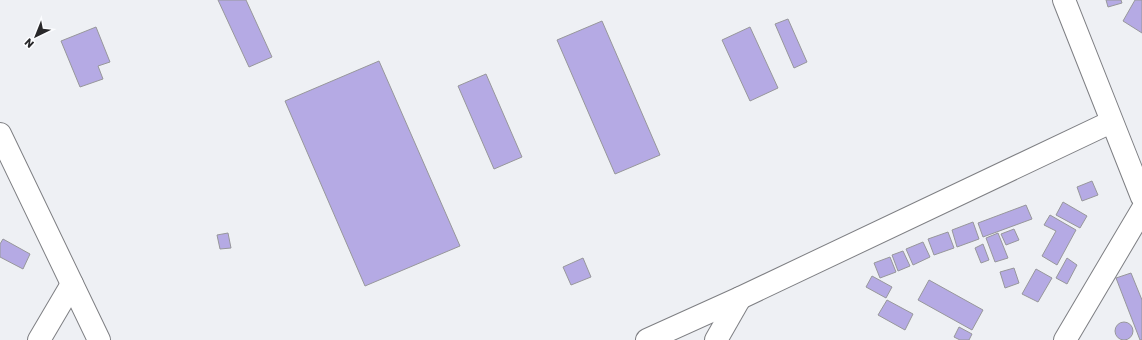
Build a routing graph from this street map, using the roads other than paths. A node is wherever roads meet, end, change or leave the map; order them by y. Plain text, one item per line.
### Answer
1 (1064, 0) edge
2 (1111, 122) junction
3 (0, 134) edge
4 (1142, 197) edge
5 (1142, 210) edge
6 (72, 284) junction
7 (740, 298) junction
8 (39, 340) edge
9 (99, 340) edge
10 (648, 340) edge
11 (716, 340) edge
12 (1066, 340) edge

1 - 2 street
2 - 4 street
2 - 7 street
3 - 6 street
5 - 12 street
6 - 8 street
6 - 9 street
7 - 10 street
7 - 11 street

